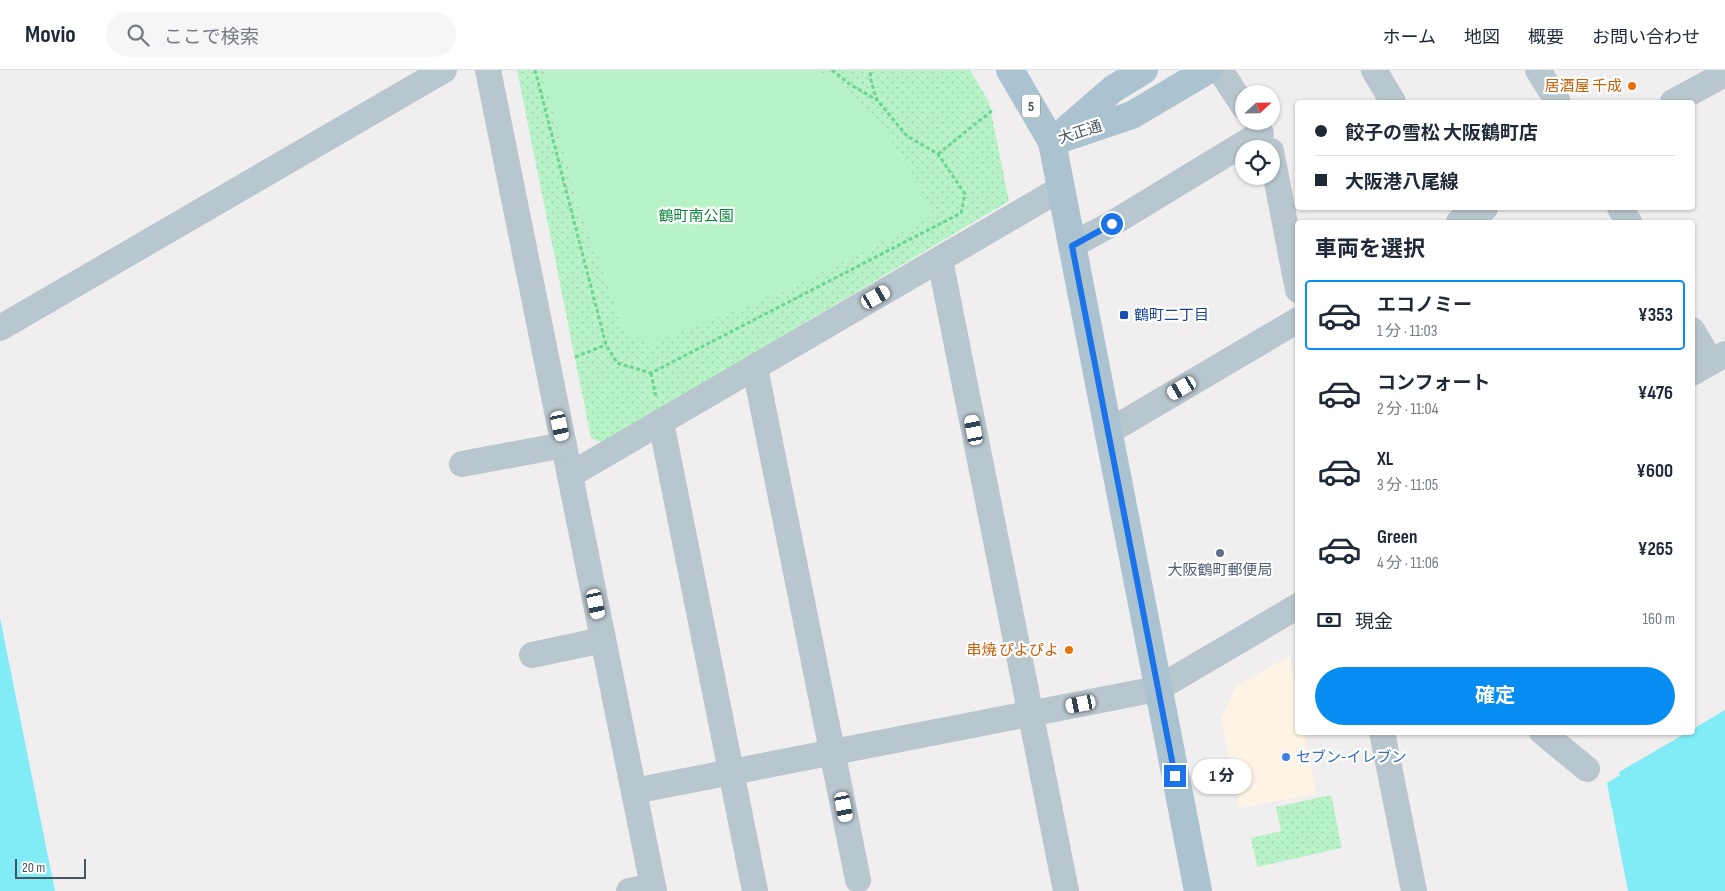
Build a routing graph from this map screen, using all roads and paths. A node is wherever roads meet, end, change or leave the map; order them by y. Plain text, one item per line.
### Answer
1 (444, 70) edge
2 (488, 70) edge
3 (536, 70) edge
4 (832, 70) edge
5 (870, 70) edge
6 (1010, 70) edge
7 (1144, 70) edge
8 (1208, 70) edge
9 (1220, 70) edge
10 (1374, 70) edge
11 (1538, 70) edge
12 (1723, 75) edge
13 (1235, 93) edge
14 (877, 100) junction
15 (1392, 100) edge
16 (1557, 100) edge
17 (1677, 100) edge
18 (994, 109) dead end
19 (1264, 139) edge
20 (1052, 142) junction
21 (938, 154) junction
22 (1060, 189) junction
23 (1480, 210) edge
24 (1459, 218) edge
25 (1072, 246) junction
26 (940, 260) junction
27 (1295, 277) edge
28 (1295, 322) edge
29 (0, 328) edge
30 (1695, 336) edge
31 (606, 345) junction
32 (575, 357) dead end
33 (1710, 363) edge
34 (754, 368) junction
35 (661, 422) junction
36 (1108, 432) junction
37 (564, 445) junction
38 (462, 464) dead end
39 (570, 475) junction
40 (1295, 608) edge
41 (603, 640) junction
42 (532, 655) dead end
43 (1157, 689) junction
44 (1031, 714) junction
45 (1383, 735) edge
46 (1546, 735) edge
47 (833, 752) junction
48 (1587, 769) dead end
49 (731, 772) junction
50 (634, 791) junction
51 (858, 880) dead end
52 (645, 889) edge
53 (755, 891) edge
54 (1066, 891) edge
55 (1198, 891) edge
56 (1414, 891) edge

1 - 29 street
2 - 37 street
3 - 31 path
4 - 14 path
5 - 14 path
6 - 20 main road, 5
7 - 20 main road, 大正通
8 - 20 main road, 大正通
9 - 13 street
10 - 15 street
11 - 16 street
12 - 17 street
14 - 21 path
18 - 21 path
19 - 25 street
19 - 27 street
20 - 22 main road, 5
21 - 31 path
22 - 25 main road, 5
22 - 26 street
23 - 24 street
25 - 36 main road, 5
26 - 34 street
26 - 44 street
28 - 36 street
30 - 33 street
31 - 32 path
34 - 35 street
34 - 47 street
35 - 39 street
35 - 49 street
36 - 43 main road, 5
37 - 38 street
37 - 39 street
39 - 41 street
40 - 43 street
41 - 42 street
41 - 50 street
43 - 44 street
43 - 55 main road, 5
44 - 47 street
44 - 54 street
45 - 56 street
46 - 48 street
47 - 49 street
47 - 51 street
49 - 50 street
49 - 53 street
50 - 52 street

